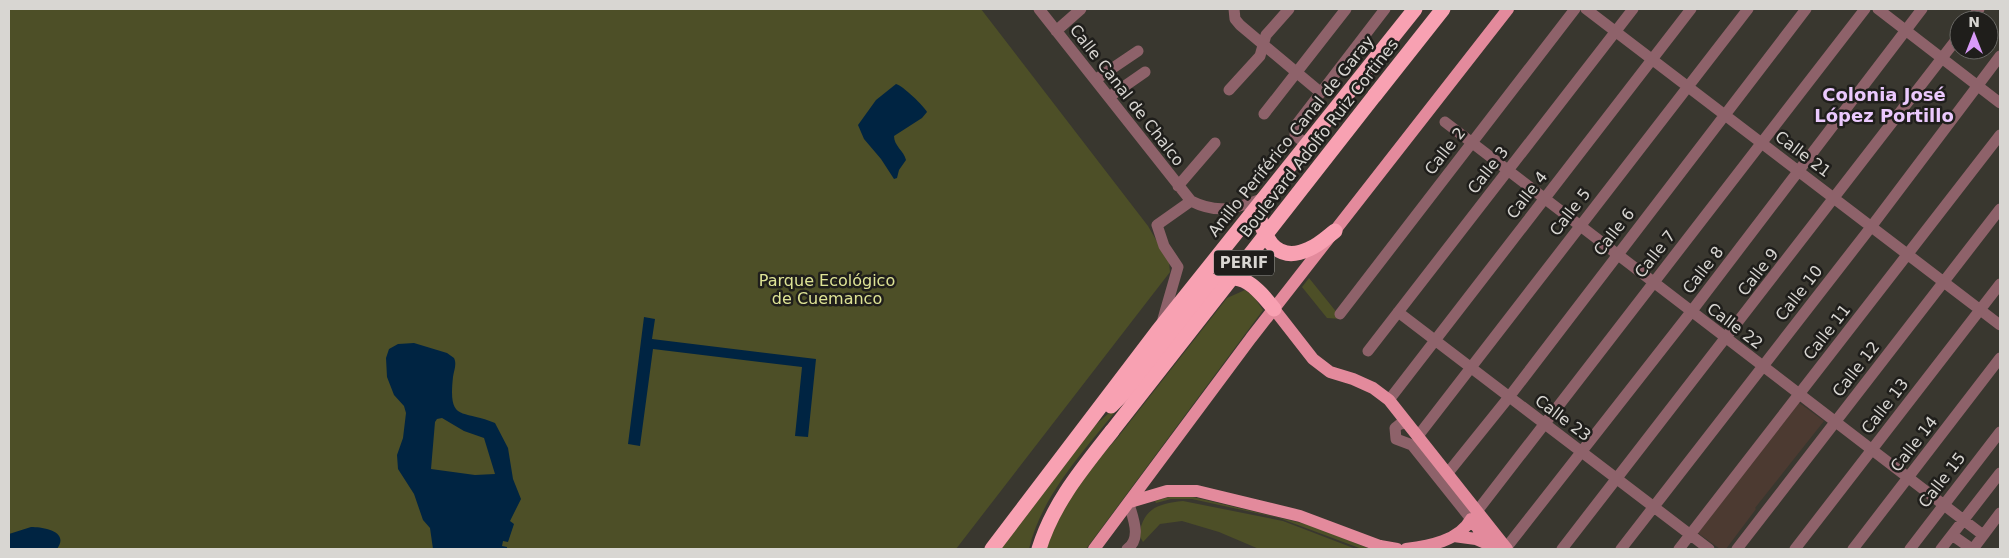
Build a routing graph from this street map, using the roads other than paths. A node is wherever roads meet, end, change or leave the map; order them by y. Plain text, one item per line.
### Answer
1 (1039, 9) edge
2 (1082, 9) edge
3 (1234, 9) edge
4 (1289, 9) edge
5 (1346, 9) edge
6 (1385, 9) edge
7 (1415, 9) edge
8 (1443, 9) edge
9 (1508, 9) edge
10 (1575, 9) edge
11 (1586, 9) edge
12 (1633, 9) edge
13 (1691, 9) edge
14 (1748, 9) edge
15 (1806, 9) edge
16 (1865, 9) edge
17 (1878, 9) edge
18 (1922, 9) edge
19 (1906, 30) junction
20 (1056, 31) junction
21 (1616, 31) junction
22 (1262, 46) junction
23 (1949, 50) edge
24 (1138, 51) dead end
25 (2000, 56) edge
26 (1652, 59) junction
27 (1943, 59) junction
28 (1145, 72) dead end
29 (1296, 73) junction
30 (1095, 80) junction
31 (1977, 85) junction
32 (1688, 86) junction
33 (1230, 90) dead end
34 (1320, 92) junction
35 (1109, 97) junction
36 (2000, 103) edge
37 (1264, 114) dead end
38 (1725, 115) junction
39 (1445, 122) dead end
40 (2000, 135) edge
41 (1215, 143) dead end
42 (1762, 143) junction
43 (1471, 144) junction
44 (1307, 145) junction
45 (1507, 172) junction
46 (1799, 172) junction
47 (1178, 186) junction
48 (1835, 199) junction
49 (1544, 200) junction
50 (1262, 202) junction
51 (1187, 203) junction
52 (2000, 209) edge
53 (1579, 227) junction
54 (1871, 227) junction
55 (1335, 231) junction
56 (1616, 255) junction
57 (1908, 255) junction
58 (1944, 282) junction
59 (1653, 284) junction
60 (2000, 284) edge
61 (1274, 308) junction
62 (1980, 310) junction
63 (1398, 312) junction
64 (1691, 312) junction
65 (1340, 314) dead end
66 (2000, 326) edge
67 (1157, 332) junction
68 (1727, 339) junction
69 (1435, 341) junction
70 (1368, 351) dead end
71 (2000, 358) edge
72 (1762, 367) junction
73 (1470, 368) junction
74 (1799, 395) junction
75 (1509, 397) junction
76 (1389, 400) junction
77 (1835, 422) junction
78 (1407, 423) junction
79 (1545, 424) junction
80 (2000, 432) edge
81 (1418, 436) junction
82 (1074, 444) junction
83 (1872, 450) junction
84 (1581, 452) junction
85 (2000, 473) edge
86 (1447, 474) junction
87 (1908, 478) junction
88 (1618, 480) junction
89 (1130, 503) junction
90 (1943, 505) junction
91 (1654, 507) junction
92 (2000, 513) edge
93 (1474, 515) junction
94 (1964, 520) junction
95 (1690, 535) junction
96 (1952, 535) junction
97 (1983, 535) junction
98 (1451, 538) junction
99 (1134, 546) edge
100 (1100, 548) edge
101 (1499, 548) edge
102 (992, 549) edge
103 (1039, 549) edge
104 (1397, 549) edge
105 (1406, 549) edge
106 (1562, 549) edge
107 (1621, 549) edge
108 (1679, 549) edge
109 (1709, 549) edge
110 (1737, 549) edge
111 (1795, 549) edge
112 (1853, 549) edge
113 (1910, 549) edge
114 (1941, 549) edge
115 (1972, 549) edge

1 - 20 street, Calle Canal de Chalco
2 - 20 street
3 - 22 street
4 - 22 street
5 - 29 street
6 - 34 street
7 - 44 highway, Anillo Periférico Canal de Garay / PERIF
8 - 103 highway, Boulevard Adolfo Ruiz Cortines / PERIF, bridge
9 - 55 main road, PERIF
10 - 43 street, Calle 2
11 - 21 street, Calle 21
12 - 21 street, Calle 3
13 - 26 street, Calle 4
14 - 32 street, Calle 5
15 - 38 street, Calle 6
16 - 42 street, Calle 7
17 - 19 street
18 - 19 street, Calle 8
19 - 27 street
19 - 46 street, Calle 8
20 - 30 street, Calle Canal de Chalco
21 - 26 street, Calle 21
21 - 45 street, Calle 3
22 - 29 street
22 - 33 street
23 - 27 street, Calle 9
24 - 30 street
25 - 31 street, Calle 10
26 - 32 street, Calle 21
26 - 49 street, Calle 4
27 - 31 street
27 - 48 street, Calle 9
28 - 35 street
29 - 34 street
29 - 37 street
30 - 35 street, Calle Canal de Chalco
31 - 36 street
31 - 54 street, Calle 10
32 - 38 street, Calle 21
32 - 53 street, Calle 5
34 - 44 street
35 - 47 street, Calle Canal de Chalco
38 - 42 street, Calle 21
38 - 56 street, Calle 6
39 - 43 street, Calle 22
40 - 57 street, Calle 11
41 - 47 street
42 - 46 street, Calle 21
42 - 59 street, Calle 7
43 - 45 street, Calle 22
43 - 65 street, Calle 2
44 - 50 highway, Anillo Periférico Canal de Garay / PERIF
45 - 49 street, Calle 22
45 - 63 street, Calle 3
46 - 48 street, Calle 21
46 - 64 street, Calle 8
47 - 51 street, Calle Canal de Chalco
48 - 54 street, Calle 21
48 - 68 street, Calle 9
49 - 53 street, Calle 22
49 - 69 street, Calle 4
50 - 51 street, Calle Canal de Chalco
50 - 55 highway
50 - 67 highway, Anillo Periférico Canal de Garay / PERIF
51 - 67 street
52 - 58 street, Calle 12
53 - 56 street, Calle 22
53 - 73 street, Calle 5
54 - 57 street, Calle 21
54 - 72 street, Calle 10
55 - 61 main road, PERIF
56 - 59 street, Calle 22
56 - 75 street, Calle 6
57 - 58 street, Calle 21
57 - 74 street, Calle 11
58 - 62 street, Calle 21
58 - 77 street, Calle 12
59 - 64 street, Calle 22
59 - 79 street, Calle 7
60 - 62 street, Calle 13
61 - 76 main road
61 - 82 highway
61 - 89 main road, PERIF
62 - 66 street, Calle 21
62 - 83 street, Calle 13
63 - 69 street, Calle 23
63 - 70 street, Calle 3
64 - 68 street, Calle 22
64 - 84 street, Calle 8
67 - 82 highway, PERIF
68 - 72 street, Calle 22
68 - 88 street, Calle 9
69 - 73 street, Calle 23
69 - 76 street, Calle 4
71 - 87 street, Calle 14
72 - 74 street, Calle 22
72 - 91 street, Calle 10
73 - 75 street, Calle 23
73 - 81 street, Calle 5
74 - 77 street, Calle 22
74 - 95 street, Calle 11
75 - 79 street, Calle 23
75 - 86 street, Calle 6
76 - 78 main road
77 - 83 street, Calle 22
77 - 110 street, Calle 12
78 - 81 main road
78 - 93 street
79 - 84 street, Calle 23
79 - 93 street, Calle 7
80 - 90 street, Calle 15
81 - 86 main road
82 - 102 highway, PERIF
83 - 87 street, Calle 22
83 - 111 street, Calle 13
84 - 88 street, Calle 23
84 - 101 street, Calle 8
85 - 94 street
86 - 93 main road
87 - 90 street, Calle 22
87 - 112 street, Calle 14
88 - 91 street, Calle 23
88 - 106 street, Calle 9
89 - 99 street
89 - 100 main road, PERIF
89 - 104 main road
90 - 94 street, Calle 22
90 - 113 street, Calle 15
91 - 95 street, Calle 23
91 - 107 street, Calle 10
92 - 97 street
93 - 98 main road
93 - 101 main road
94 - 96 street
94 - 97 street, Calle 22
95 - 108 street, Calle 11
95 - 109 street, Calle 23
96 - 114 street
96 - 115 street
97 - 115 street
98 - 101 main road
98 - 105 main road

